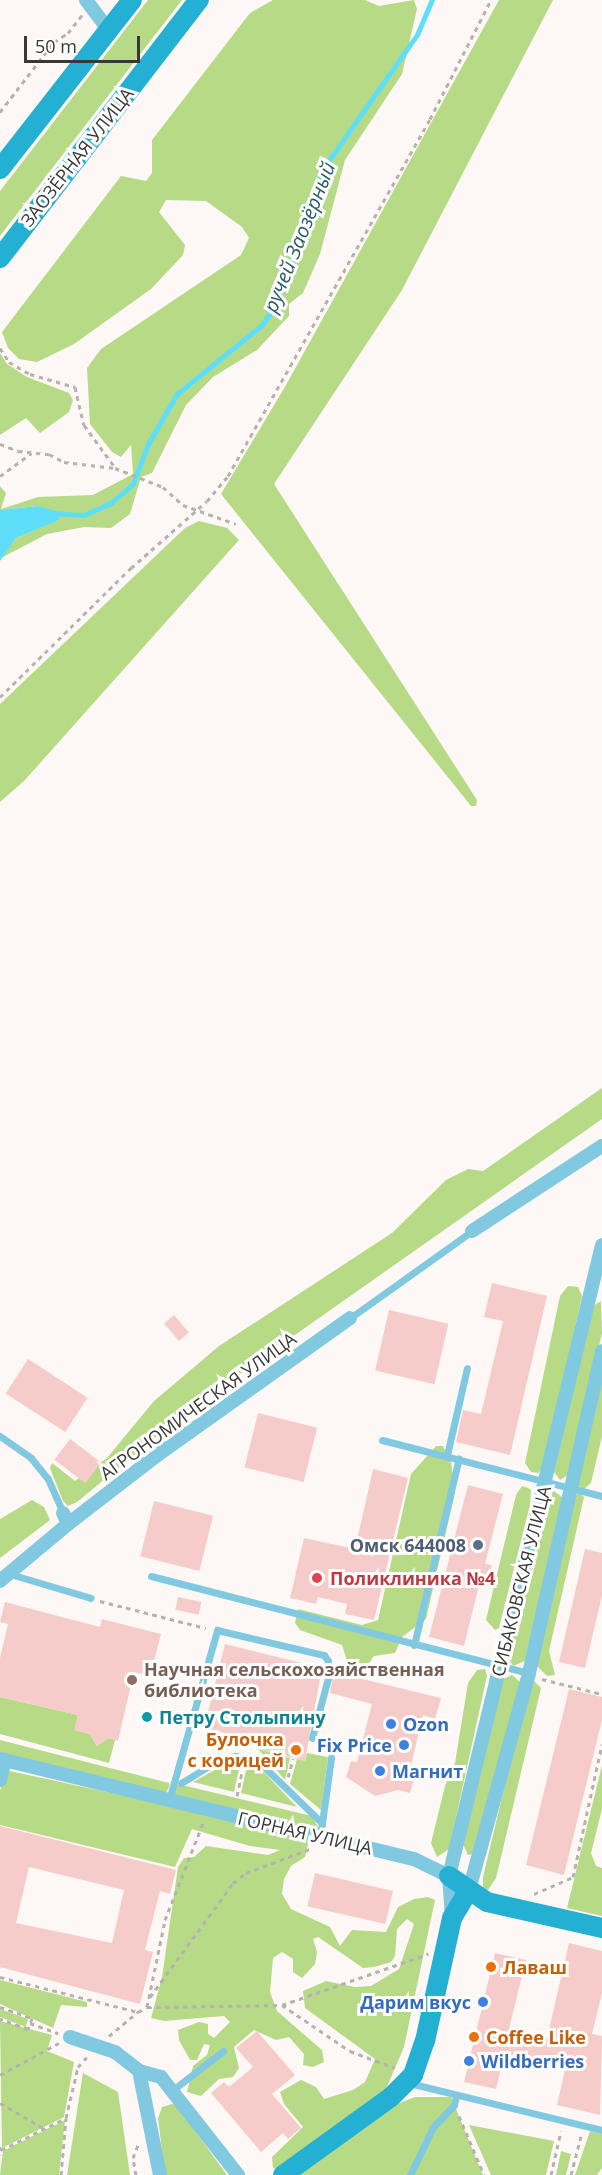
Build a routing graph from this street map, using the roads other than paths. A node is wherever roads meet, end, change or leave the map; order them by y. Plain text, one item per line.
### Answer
1 (132, 0) edge
2 (199, 0) edge
3 (88, 3) edge
4 (109, 30) junction
5 (0, 169) edge
6 (0, 258) edge
7 (602, 1146) edge
8 (472, 1231) joint
9 (602, 1245) edge
10 (596, 1292) edge
11 (350, 1318) joint
12 (602, 1350) edge
13 (467, 1368) dead end
14 (0, 1436) edge
15 (382, 1440) dead end
16 (447, 1455) junction
17 (459, 1458) junction
18 (545, 1483) junction
19 (569, 1488) junction
20 (602, 1496) edge
21 (66, 1519) junction
22 (151, 1576) dead end
23 (5, 1577) edge
24 (91, 1598) road end
25 (414, 1645) junction
26 (500, 1666) junction
27 (529, 1673) junction
28 (312, 1738) dead end
29 (331, 1758) dead end
30 (3, 1760) edge
31 (0, 1780) edge
32 (181, 1783) dead end
33 (169, 1800) junction
34 (321, 1830) junction
35 (449, 1876) junction
36 (469, 1890) junction
37 (452, 1918) junction
38 (602, 1928) edge
39 (70, 2037) dead end
40 (223, 2051) dead end
41 (139, 2071) junction
42 (410, 2079) junction
43 (174, 2089) junction
44 (456, 2096) junction
45 (602, 2130) edge
46 (160, 2175) edge
47 (238, 2175) edge
48 (284, 2175) edge
49 (410, 2175) edge

1 - 4 main road
2 - 6 main road, ЗАОЗЁРНАЯ УЛИЦА
3 - 4 street
4 - 5 main road
7 - 8 street
8 - 11 lane
9 - 10 street, СИБАКОВСКАЯ УЛИЦА
10 - 18 street, СИБАКОВСКАЯ УЛИЦА
11 - 21 street, АГРОНОМИЧЕСКАЯ УЛИЦА
12 - 19 street, СИБАКОВСКАЯ УЛИЦА
13 - 16 lane
14 - 21 lane
15 - 16 lane
16 - 17 lane
17 - 18 lane
17 - 25 lane
18 - 19 lane
18 - 26 street, СИБАКОВСКАЯ УЛИЦА
19 - 20 lane
19 - 27 street, СИБАКОВСКАЯ УЛИЦА
21 - 23 street, АГРОНОМИЧЕСКАЯ УЛИЦА
22 - 25 lane
23 - 24 lane
25 - 26 lane
26 - 27 lane
26 - 35 street, СИБАКОВСКАЯ УЛИЦА
27 - 36 street, СИБАКОВСКАЯ УЛИЦА
28 - 33 lane
29 - 34 lane
30 - 31 street
30 - 33 street, ГОРНАЯ УЛИЦА
32 - 34 lane
33 - 34 street, ГОРНАЯ УЛИЦА
34 - 35 street, ГОРНАЯ УЛИЦА
35 - 36 main road, ГОРНАЯ УЛИЦА
35 - 37 street, СИБАКОВСКАЯ УЛИЦА
36 - 37 main road, СИБАКОВСКАЯ УЛИЦА
36 - 38 main road, ГОРНАЯ УЛИЦА
37 - 42 main road, СИБАКОВСКАЯ УЛИЦА
39 - 41 street
40 - 43 lane
41 - 43 street
41 - 46 street
42 - 44 lane
42 - 48 main road
43 - 47 street
44 - 45 lane
44 - 49 lane

